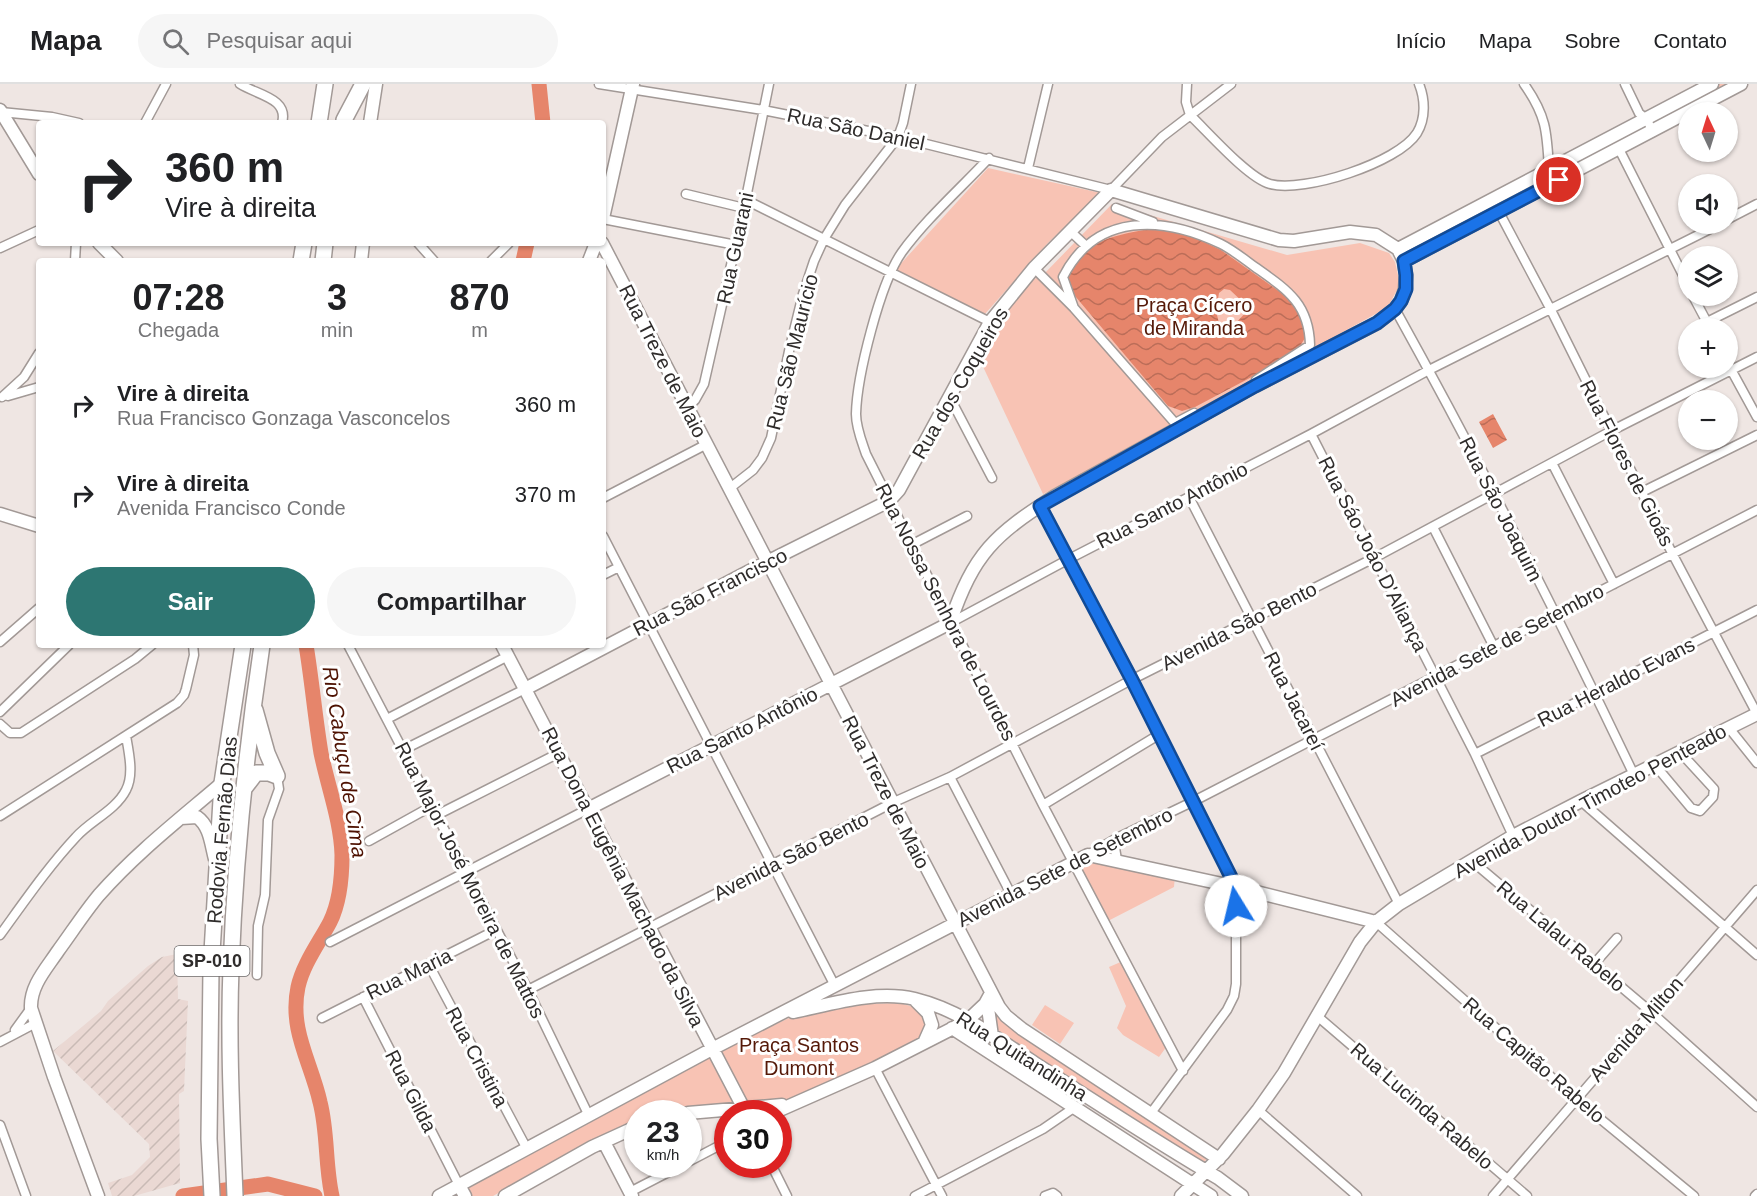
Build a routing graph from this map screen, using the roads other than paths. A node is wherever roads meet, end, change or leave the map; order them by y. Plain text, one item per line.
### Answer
1 (166, 84) edge
2 (240, 84) edge
3 (325, 84) edge
4 (349, 84) edge
5 (363, 84) edge
6 (376, 84) edge
7 (599, 84) edge
8 (769, 84) edge
9 (911, 84) edge
10 (1048, 84) edge
11 (1186, 84) edge
12 (1231, 84) edge
13 (1419, 84) edge
14 (1524, 84) edge
15 (1625, 84) edge
16 (1712, 84) edge
17 (1741, 84) edge
18 (632, 87) edge
19 (763, 110) junction
20 (0, 111) edge
21 (1190, 115) junction
22 (66, 120) edge
23 (147, 120) edge
24 (283, 120) edge
25 (319, 120) edge
26 (344, 120) edge
27 (345, 120) edge
28 (370, 120) edge
29 (1647, 120) junction
30 (1653, 132) junction
31 (897, 137) junction
32 (1619, 149) junction
33 (989, 158) junction
34 (1028, 168) junction
35 (36, 169) edge
36 (1549, 169) junction
37 (1111, 190) junction
38 (686, 194) dead end
39 (606, 204) edge
40 (745, 204) junction
41 (1757, 204) edge
42 (1116, 208) dead end
43 (1499, 212) junction
44 (1738, 214) edge
45 (606, 219) edge
46 (1156, 224) junction
47 (36, 231) edge
48 (1070, 231) junction
49 (1700, 234) edge
50 (824, 239) junction
51 (1412, 242) junction
52 (736, 245) junction
53 (102, 246) edge
54 (421, 246) edge
55 (506, 246) edge
56 (604, 246) edge
57 (1086, 246) junction
58 (0, 248) edge
59 (1398, 249) junction
60 (1670, 249) junction
61 (1418, 254) junction
62 (114, 258) edge
63 (431, 258) edge
64 (494, 258) edge
65 (1404, 261) junction
66 (1678, 265) edge
67 (1034, 268) junction
68 (890, 273) junction
69 (1757, 297) edge
70 (1074, 308) junction
71 (1395, 309) junction
72 (1551, 310) junction
73 (1720, 318) edge
74 (990, 322) junction
75 (1757, 357) edge
76 (36, 358) edge
77 (1738, 364) edge
78 (1429, 370) junction
79 (1710, 378) edge
80 (1736, 378) edge
81 (36, 388) edge
82 (949, 396) junction
83 (1, 398) edge
84 (688, 407) junction
85 (1757, 417) edge
86 (1611, 431) junction
87 (1311, 434) junction
88 (1757, 435) edge
89 (706, 444) junction
90 (1552, 463) junction
91 (992, 478) dead end
92 (730, 488) junction
93 (1642, 492) junction
94 (1494, 494) junction
95 (606, 496) edge
96 (1189, 497) junction
97 (889, 501) junction
98 (1040, 506) junction
99 (1757, 510) edge
100 (0, 514) edge
101 (967, 516) dead end
102 (36, 525) edge
103 (1432, 527) junction
104 (606, 542) edge
105 (911, 545) junction
106 (1672, 553) junction
107 (1374, 558) junction
108 (1069, 559) junction
109 (767, 562) junction
110 (619, 567) junction
111 (606, 574) edge
112 (1614, 584) junction
113 (1757, 610) edge
114 (36, 611) edge
115 (1556, 615) junction
116 (1251, 619) junction
117 (649, 623) junction
118 (950, 623) junction
119 (1714, 631) junction
120 (0, 642) edge
121 (606, 646) edge
122 (1494, 647) junction
123 (66, 648) edge
124 (148, 648) edge
125 (193, 648) edge
126 (243, 648) edge
127 (262, 648) edge
128 (350, 648) edge
129 (602, 648) edge
130 (505, 651) edge
131 (1435, 677) junction
132 (1132, 680) junction
133 (831, 685) junction
134 (525, 689) junction
135 (1595, 693) junction
136 (253, 705) junction
137 (0, 712) edge
138 (1757, 714) edge
139 (387, 719) junction
140 (0, 724) edge
141 (1729, 728) junction
142 (1160, 734) junction
143 (126, 736) junction
144 (1314, 740) junction
145 (1012, 742) junction
146 (711, 746) junction
147 (403, 750) junction
148 (1680, 752) junction
149 (559, 753) junction
150 (1475, 754) junction
151 (1757, 763) edge
152 (1655, 765) junction
153 (1634, 775) junction
154 (277, 776) junction
155 (950, 777) junction
156 (222, 783) junction
157 (243, 790) junction
158 (1194, 801) junction
159 (1581, 801) junction
160 (892, 803) junction
161 (1043, 805) junction
162 (432, 806) junction
163 (588, 809) junction
164 (437, 815) junction
165 (0, 816) edge
166 (177, 819) junction
167 (1514, 836) junction
168 (1117, 838) junction
169 (369, 841) dead end
170 (1088, 855) junction
171 (1117, 860) junction
172 (1472, 861) junction
173 (1074, 863) junction
174 (771, 865) junction
175 (218, 871) junction
176 (466, 871) junction
177 (1236, 887) junction
178 (1757, 890) edge
179 (1012, 896) junction
180 (1399, 904) junction
181 (1376, 922) junction
182 (955, 924) junction
183 (1724, 927) junction
184 (649, 929) junction
185 (496, 930) junction
186 (0, 935) edge
187 (1617, 938) dead end
188 (330, 942) dead end
189 (1757, 955) edge
190 (1594, 964) junction
191 (429, 965) junction
192 (257, 975) dead end
193 (835, 986) junction
194 (528, 990) junction
195 (363, 997) junction
196 (989, 997) junction
197 (914, 999) junction
198 (31, 1008) junction
199 (1651, 1012) junction
200 (1316, 1015) junction
201 (777, 1016) junction
202 (322, 1018) dead end
203 (967, 1021) junction
204 (36, 1023) junction
205 (952, 1028) junction
206 (10, 1035) junction
207 (992, 1036) junction
208 (0, 1042) edge
209 (924, 1043) junction
210 (712, 1049) junction
211 (875, 1068) junction
212 (1183, 1071) junction
213 (1575, 1098) junction
214 (803, 1099) junction
215 (738, 1100) edge
216 (792, 1102) edge
217 (792, 1104) edge
218 (1075, 1107) junction
219 (1757, 1107) edge
220 (1258, 1110) junction
221 (1151, 1113) junction
222 (589, 1116) junction
223 (0, 1125) edge
224 (624, 1133) edge
225 (604, 1142) junction
226 (526, 1149) junction
227 (1219, 1159) junction
228 (1207, 1172) junction
229 (659, 1178) edge
230 (778, 1178) edge
231 (1507, 1179) junction
232 (937, 1185) junction
233 (1194, 1185) junction
234 (462, 1191) edge
235 (631, 1194) edge
236 (96, 1195) edge
237 (26, 1196) edge
238 (212, 1196) edge
239 (235, 1196) edge
240 (439, 1196) edge
241 (504, 1196) edge
242 (787, 1196) edge
243 (915, 1196) edge
244 (942, 1196) edge
245 (1181, 1196) edge
246 (1210, 1196) edge
247 (1242, 1196) edge
248 (1357, 1196) edge
249 (1493, 1196) edge
250 (1527, 1196) edge
251 (1694, 1196) edge

1 - 23 street
2 - 24 street
3 - 25 highway
4 - 26 highway
5 - 27 highway
6 - 28 street
7 - 18 street, Rua São Daniel
8 - 19 street, Rua Guarani
9 - 31 street, Rua São Maurício
10 - 34 street
11 - 21 street
12 - 21 street
13 - 21 street
14 - 36 street
15 - 29 street
16 - 29 street
17 - 30 street
18 - 19 street, Rua São Daniel
18 - 39 street
19 - 31 street, Rua São Daniel
19 - 40 street, Rua Guarani
20 - 22 street
20 - 35 street
21 - 37 street
29 - 30 street
29 - 36 street
30 - 32 street
31 - 33 street, Rua São Daniel
31 - 50 street, Rua São Maurício
32 - 43 street
32 - 60 street
33 - 34 street, Rua São Daniel
33 - 68 street, Rua Nossa Senhora de Lourdes
34 - 37 street, Rua São Daniel
36 - 51 street
37 - 48 street, Rua dos Coqueiros
37 - 59 street
38 - 40 street
40 - 50 street
40 - 52 street, Rua Guarani
41 - 44 street
42 - 46 street
43 - 61 street
43 - 72 street, Rua Flores de Gioás
45 - 52 street
46 - 57 street
46 - 70 street
47 - 58 street
48 - 57 street
48 - 67 street, Rua dos Coqueiros
49 - 60 street, Rua Santo Antônio
50 - 68 street
50 - 92 street, Rua São Maurício
51 - 59 street
51 - 61 street
52 - 84 street, Rua Guarani
53 - 62 street
54 - 63 street
55 - 64 street
56 - 84 street, Rua Treze de Maio
57 - 70 street
59 - 65 street
60 - 66 street
60 - 72 street, Rua Santo Antônio
61 - 65 street
65 - 71 street
67 - 70 street
67 - 74 street, Rua dos Coqueiros
68 - 74 street
68 - 97 street, Rua Nossa Senhora de Lourdes
69 - 73 street
71 - 78 street, Rua São Joaquim
71 - 98 street
72 - 78 street, Rua Santo Antônio
72 - 86 street, Rua Flores de Gioás
74 - 82 street, Rua dos Coqueiros
75 - 77 street, Avenida São Bento
76 - 83 street
78 - 87 street, Rua Santo Antônio
78 - 94 street, Rua São Joaquim
79 - 86 street, Avenida São Bento
80 - 85 street
81 - 83 street
82 - 91 street
82 - 97 street, Rua dos Coqueiros
84 - 89 street, Rua Treze de Maio
86 - 90 street, Avenida São Bento
86 - 93 street, Rua Flores de Gioás
87 - 96 street, Rua Santo Antônio
87 - 107 street, Rua Sáo Joáo D'Aliança
88 - 93 street
89 - 92 street, Rua Treze de Maio
89 - 95 street
90 - 94 street, Avenida São Bento
90 - 112 street
92 - 109 street, Rua Treze de Maio
93 - 106 street, Rua Flores de Gioás
94 - 103 street, Avenida São Bento
94 - 115 street, Rua São Joaquim
96 - 108 street, Rua Santo Antônio
96 - 116 street, Rua Jacareí
97 - 105 street, Rua Nossa Senhora de Lourdes
97 - 109 street, Rua São Francisco
98 - 108 street
98 - 118 street
99 - 106 street, Avenida Sete de Setembro
100 - 102 street
101 - 105 street
103 - 107 street, Avenida São Bento
103 - 122 street
104 - 110 street
105 - 118 street, Rua Nossa Senhora de Lourdes
106 - 112 street, Avenida Sete de Setembro
106 - 119 street, Rua Flores de Gioás
107 - 116 street, Avenida São Bento
107 - 131 street, Rua Sáo Joáo D'Aliança
108 - 118 street, Rua Santo Antônio
108 - 132 street
109 - 117 street, Rua São Francisco
109 - 133 street, Rua Treze de Maio
110 - 111 street
110 - 117 street
112 - 115 street, Avenida Sete de Setembro
113 - 119 street, Rua Heraldo Evans
114 - 120 street
115 - 122 street, Avenida Sete de Setembro
115 - 135 street, Rua São Joaquim
116 - 132 street, Avenida São Bento
116 - 144 street, Rua Jacareí
117 - 121 street, Rua São Francisco
117 - 146 street
118 - 133 street, Rua Santo Antônio
118 - 145 street, Rua Nossa Senhora de Lourdes
119 - 135 street, Rua Heraldo Evans
119 - 138 street, Rua Flores de Gioás
122 - 131 street, Avenida Sete de Setembro
123 - 137 street
124 - 140 street
125 - 143 street
126 - 156 highway, Rodovia Fernão Dias / SP-010
127 - 136 highway, Rodovia Fernão Dias / SP-010
128 - 139 street, Rua Major José Moreira de Mattos
129 - 134 street, Rua São Francisco
130 - 134 street, Rua Dona Eugênia Machado da Silva
130 - 139 street
131 - 144 street, Avenida Sete de Setembro
131 - 150 street, Rua Sáo Joáo D'Aliança
132 - 142 street
132 - 145 street, Avenida São Bento
133 - 146 street, Rua Santo Antônio
133 - 160 street, Rua Treze de Maio
134 - 147 street, Rua São Francisco
134 - 149 street, Rua Dona Eugênia Machado da Silva
135 - 150 street, Rua Heraldo Evans
135 - 153 street, Rua São Joaquim
136 - 154 highway
136 - 157 highway, Rodovia Fernão Dias / SP-010
138 - 141 street, Avenida Doutor Timoteo Penteado
139 - 147 street, Rua Major José Moreira de Mattos
141 - 148 street, Avenida Doutor Timoteo Penteado
141 - 151 street
142 - 158 street
142 - 161 street
143 - 165 street
143 - 186 street
144 - 158 street, Avenida Sete de Setembro
144 - 180 street, Rua Jacareí
145 - 155 street, Avenida São Bento
145 - 161 street, Rua Nossa Senhora de Lourdes
146 - 163 street, Rua Santo Antônio
146 - 174 street
147 - 162 street, Rua Major José Moreira de Mattos
148 - 152 street, Avenida Doutor Timoteo Penteado
148 - 152 street
149 - 163 street, Rua Dona Eugênia Machado da Silva
149 - 164 street
150 - 167 street, Rua Sáo Joáo D'Aliança
152 - 153 street, Avenida Doutor Timoteo Penteado
153 - 159 street, Avenida Doutor Timoteo Penteado
154 - 157 highway
154 - 192 street
155 - 160 street, Avenida São Bento
155 - 179 street
156 - 166 street
156 - 175 highway, Rodovia Fernão Dias / SP-010
157 - 239 highway, Rodovia Fernão Dias / SP-010
158 - 168 street, Avenida Sete de Setembro
158 - 177 street
159 - 167 street, Avenida Doutor Timoteo Penteado
159 - 183 street
160 - 174 street, Avenida São Bento
160 - 182 street, Rua Treze de Maio
161 - 173 street, Rua Nossa Senhora de Lourdes
162 - 164 street, Rua Major José Moreira de Mattos
162 - 169 street
163 - 176 street, Rua Santo Antônio
163 - 184 street, Rua Dona Eugênia Machado da Silva
164 - 176 street, Rua Major José Moreira de Mattos
166 - 175 street
166 - 198 street
167 - 172 street, Avenida Doutor Timoteo Penteado
168 - 170 street, Avenida Sete de Setembro
168 - 171 street
170 - 171 street
170 - 173 street, Avenida Sete de Setembro
171 - 177 street
172 - 180 street, Avenida Doutor Timoteo Penteado
172 - 190 street, Rua Lalau Rabelo
173 - 179 street, Avenida Sete de Setembro
173 - 212 street, Rua Nossa Senhora de Lourdes
174 - 184 street, Avenida São Bento
174 - 193 street
175 - 238 highway, Rodovia Fernão Dias / SP-010
176 - 185 street, Rua Major José Moreira de Mattos
176 - 188 street, Rua Santo Antônio
177 - 181 street
177 - 212 street
178 - 183 street, Avenida Milton
179 - 182 street, Avenida Sete de Setembro
180 - 181 street, Avenida Doutor Timoteo Penteado
181 - 200 street, Avenida Doutor Timoteo Penteado
181 - 213 street, Rua Capitão Rabelo
182 - 193 street, Avenida Sete de Setembro
182 - 196 street, Rua Treze de Maio
183 - 189 street
183 - 199 street, Avenida Milton
184 - 194 street, Avenida São Bento
184 - 210 street, Rua Dona Eugênia Machado da Silva
185 - 191 street, Rua Maria
185 - 194 street, Rua Major José Moreira de Mattos
187 - 190 street
190 - 199 street, Rua Lalau Rabelo
191 - 195 street, Rua Maria
191 - 226 street, Rua Cristina
193 - 201 street, Avenida Sete de Setembro
194 - 222 street, Rua Major José Moreira de Mattos
195 - 202 street, Rua Maria
195 - 234 street, Rua Gilda
196 - 203 street
196 - 207 street
196 - 221 street, Rua Treze de Maio
197 - 201 street, Rua Quitandinha
197 - 203 street, Rua Quitandinha
197 - 209 street
198 - 204 street
198 - 206 street
199 - 213 street, Avenida Milton
199 - 219 street, Rua Lalau Rabelo
200 - 220 street, Avenida Doutor Timoteo Penteado
200 - 231 street, Rua Lucinda Rabelo
201 - 210 street, Avenida Sete de Setembro
203 - 205 street
203 - 207 street, Rua Quitandinha
204 - 206 street
204 - 236 street
205 - 209 street
205 - 218 street, Rua Quitandinha
206 - 208 street
207 - 228 street, Rua Quitandinha
209 - 211 street
210 - 215 street, Rua Dona Eugênia Machado da Silva
210 - 222 street, Avenida Sete de Setembro
211 - 214 street
211 - 232 street
212 - 221 street
213 - 231 street, Avenida Milton
213 - 251 street, Rua Capitão Rabelo
214 - 216 street
214 - 217 street
218 - 232 street
218 - 233 street, Rua Quitandinha
220 - 227 street, Avenida Doutor Timoteo Penteado
220 - 248 street
221 - 227 street, Rua Treze de Maio
222 - 226 street, Avenida Sete de Setembro
223 - 237 street
224 - 225 street
225 - 235 street
225 - 241 street
226 - 234 street, Avenida Sete de Setembro
227 - 228 street, Avenida Doutor Timoteo Penteado
228 - 233 street, Avenida Doutor Timoteo Penteado
228 - 247 street, Rua Quitandinha
229 - 235 street
230 - 242 street
231 - 249 street, Avenida Milton
231 - 250 street, Rua Lucinda Rabelo
232 - 243 street
232 - 244 street
233 - 245 street, Avenida Doutor Timoteo Penteado
233 - 246 street, Rua Quitandinha
234 - 240 street, Avenida Sete de Setembro

